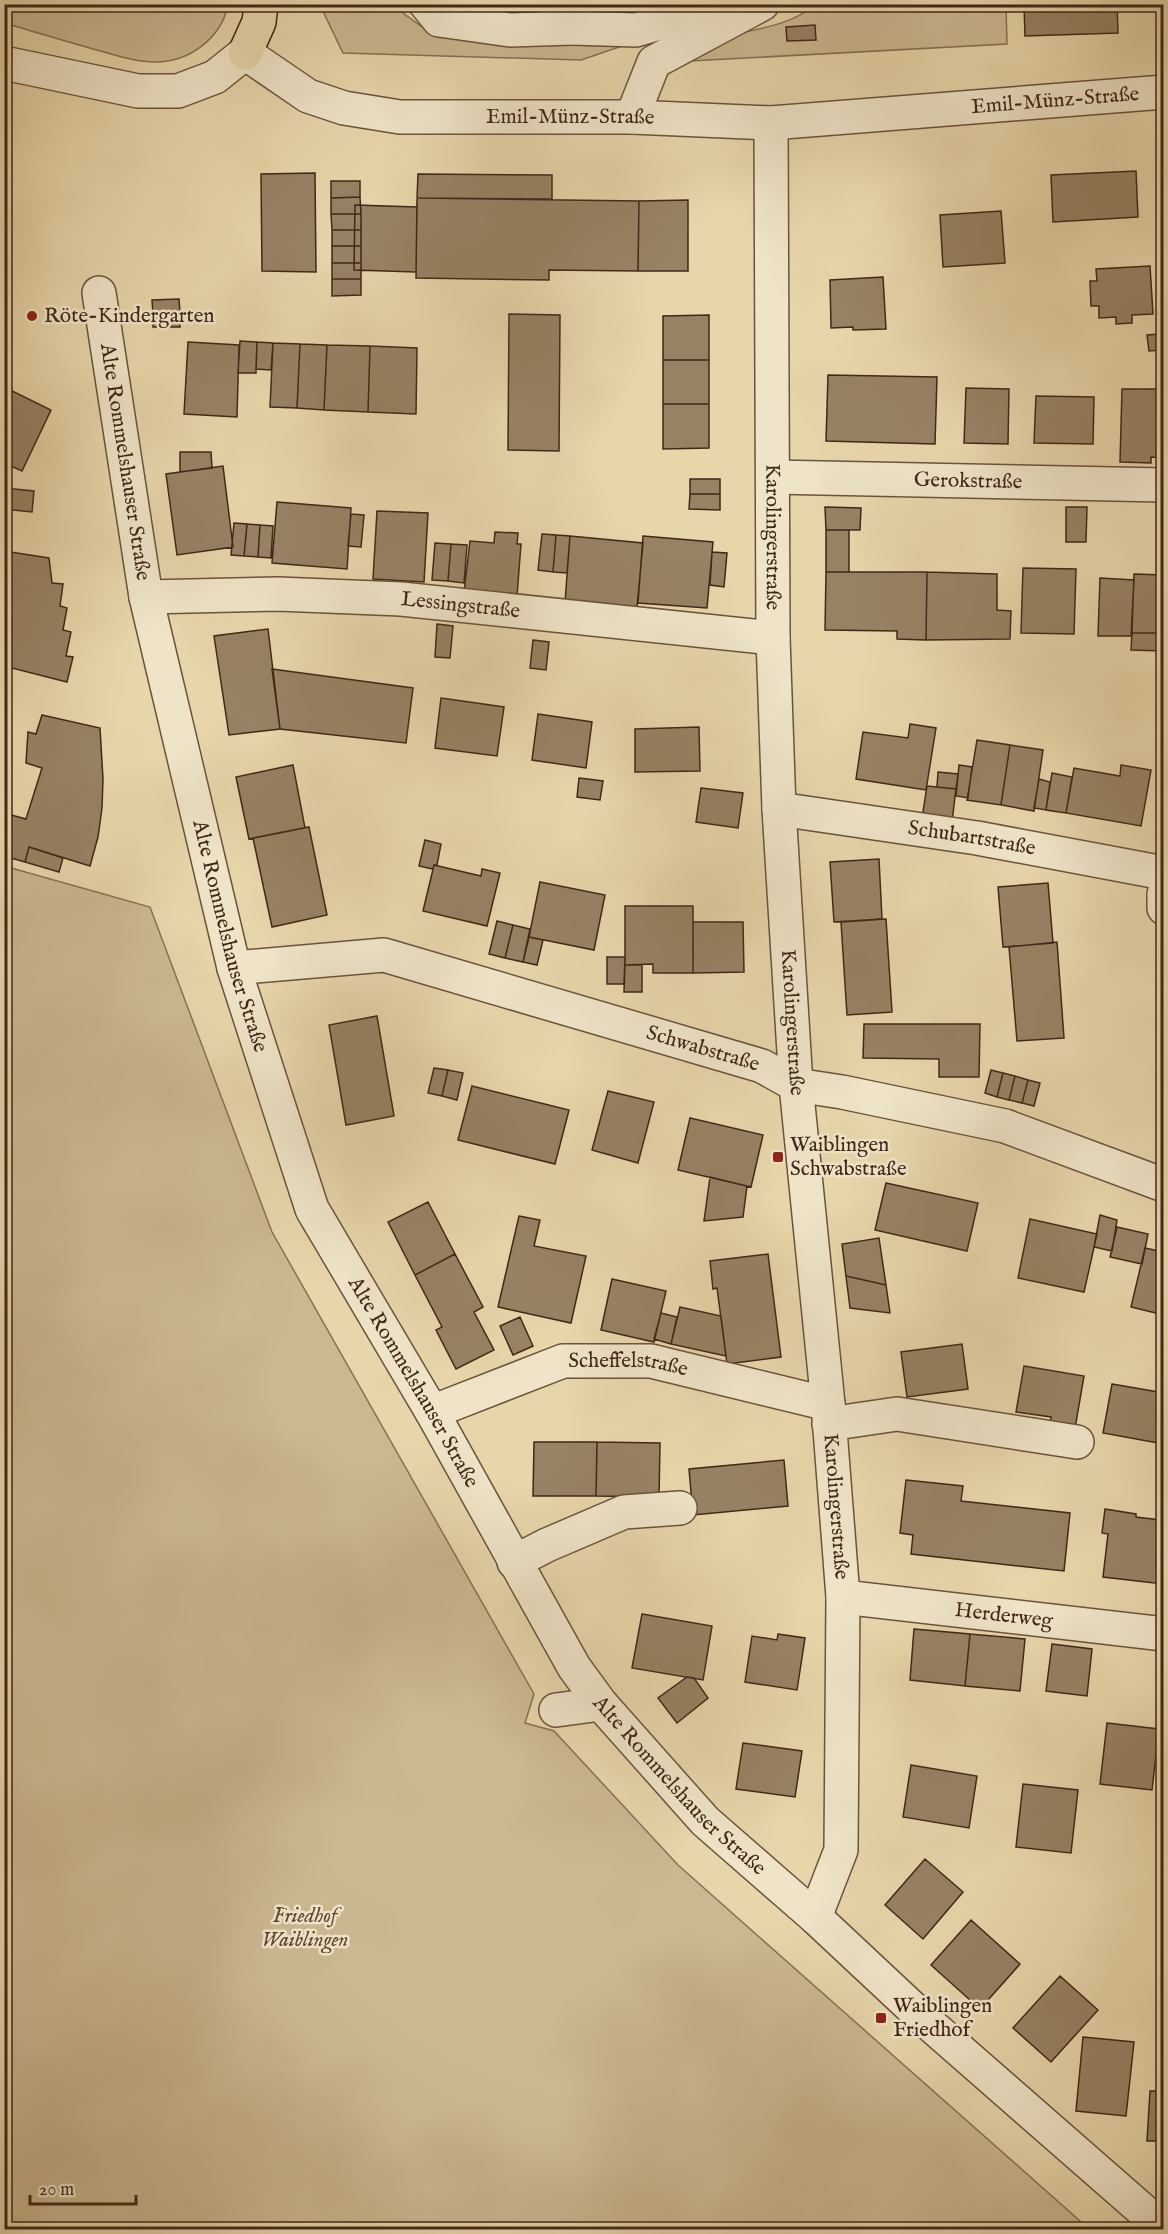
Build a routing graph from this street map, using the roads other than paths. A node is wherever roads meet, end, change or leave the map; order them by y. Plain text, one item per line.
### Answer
1 (261, 4) edge
2 (426, 4) edge
3 (724, 4) edge
4 (762, 4) edge
5 (563, 16) edge
6 (245, 53) junction
7 (6, 63) edge
8 (1164, 92) edge
9 (632, 117) junction
10 (771, 123) junction
11 (99, 293) dead end
12 (773, 477) junction
13 (1164, 485) edge
14 (146, 597) junction
15 (772, 638) junction
16 (779, 809) junction
17 (1164, 873) edge
18 (1164, 894) edge
19 (1164, 908) edge
20 (234, 968) junction
21 (796, 1085) junction
22 (1164, 1185) edge
23 (432, 1412) junction
24 (828, 1414) junction
25 (1077, 1442) dead end
26 (680, 1508) dead end
27 (514, 1562) junction
28 (843, 1597) junction
29 (1164, 1634) edge
30 (601, 1704) junction
31 (556, 1710) dead end
32 (815, 1917) junction
33 (1164, 2198) edge
34 (1130, 2200) junction
35 (1164, 2229) edge

1 - 6 main road
2 - 5 street
3 - 5 street
4 - 9 street
6 - 7 street
6 - 9 street, Emil-Münz-Straße
8 - 10 street, Emil-Münz-Straße
9 - 10 street, Emil-Münz-Straße
10 - 12 street, Karolingerstraße
11 - 14 street, Alte Rommelshauser Straße
12 - 13 street, Gerokstraße
12 - 15 street, Karolingerstraße
14 - 15 street, Lessingstraße
14 - 20 street, Alte Rommelshauser Straße
15 - 16 street, Karolingerstraße
16 - 17 street, Schubartstraße
16 - 21 street, Karolingerstraße
18 - 19 street
20 - 21 street, Schwabstraße
20 - 23 street, Alte Rommelshauser Straße
21 - 22 street, Schwabstraße
21 - 24 street, Karolingerstraße
23 - 24 street, Scheffelstraße
23 - 27 street, Alte Rommelshauser Straße
24 - 25 street, Scheffelstraße
24 - 28 street, Karolingerstraße
26 - 27 street
27 - 30 street, Alte Rommelshauser Straße
28 - 29 street, Herderweg
28 - 32 street, Karolingerstraße
30 - 31 street
30 - 32 street, Alte Rommelshauser Straße
32 - 34 street, Alte Rommelshauser Straße
33 - 34 street
34 - 35 street, Alte Rommelshauser Straße

